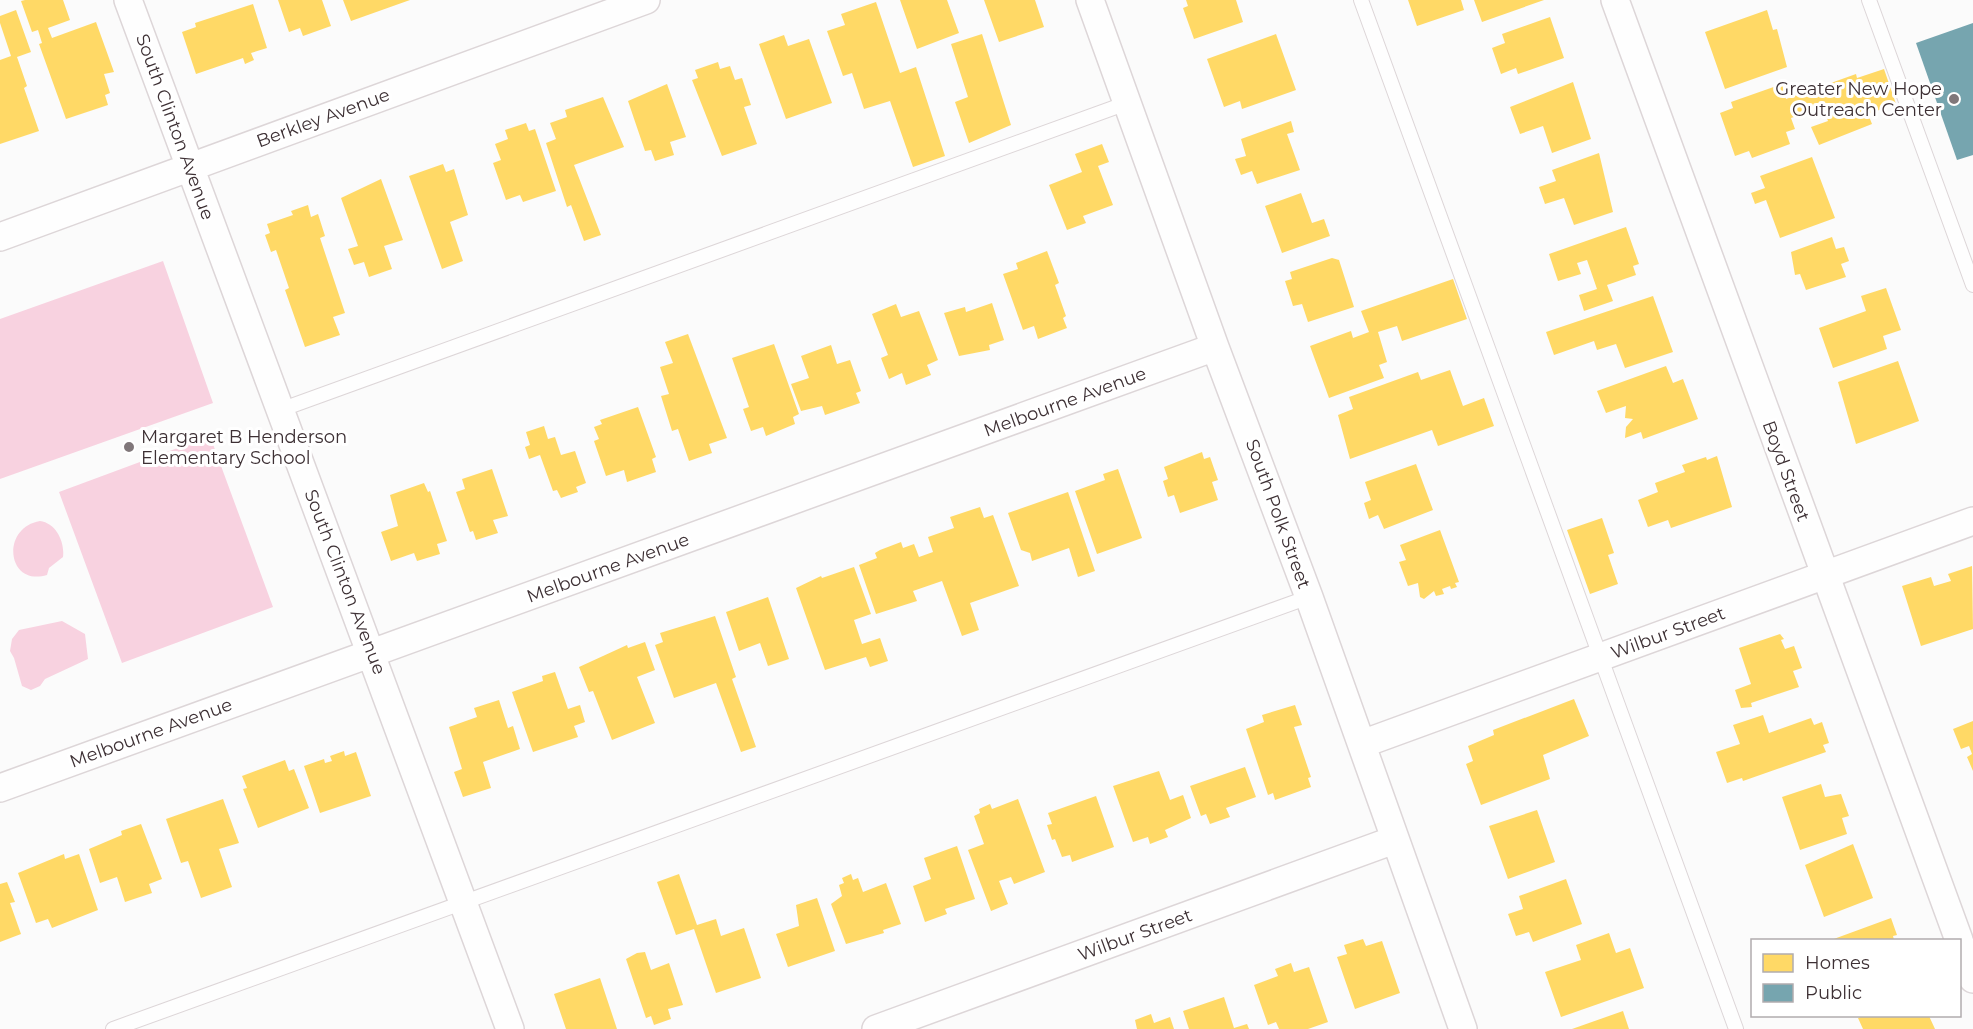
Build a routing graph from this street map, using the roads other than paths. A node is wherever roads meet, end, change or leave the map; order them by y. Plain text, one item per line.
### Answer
1 (128, 0) edge
2 (646, 0) edge
3 (1090, 0) edge
4 (1361, 0) edge
5 (1615, 0) edge
6 (1869, 0) edge
7 (1127, 104) junction
8 (189, 167) junction
9 (0, 237) edge
10 (1973, 285) edge
11 (1215, 347) junction
12 (279, 410) junction
13 (1973, 521) edge
14 (1824, 577) junction
15 (1309, 597) junction
16 (372, 653) junction
17 (1600, 657) junction
18 (1362, 744) junction
19 (0, 788) edge
20 (1394, 840) junction
21 (463, 901) junction
22 (1958, 939) edge
23 (1961, 947) edge
24 (1973, 980) edge
25 (113, 1029) edge
26 (510, 1029) edge
27 (876, 1029) edge
28 (1463, 1029) edge
29 (1736, 1029) edge

1 - 8 street, South Clinton Avenue
2 - 8 street, Berkley Avenue
3 - 7 street, South Polk Street
4 - 17 lane
5 - 14 street, Boyd Street
6 - 10 lane
7 - 11 street, South Polk Street
7 - 12 lane
8 - 9 street, Berkley Avenue
8 - 12 street, South Clinton Avenue
11 - 15 street, South Polk Street
11 - 16 street, Melbourne Avenue
12 - 16 street, South Clinton Avenue
13 - 14 street, Wilbur Street
14 - 17 street, Wilbur Street
14 - 22 street, Boyd Street
15 - 18 street, South Polk Street
15 - 21 lane
16 - 19 street, Melbourne Avenue
16 - 21 street, South Clinton Avenue
17 - 18 street, Wilbur Street
17 - 29 lane
18 - 20 street, South Polk Street
20 - 27 street, Wilbur Street
20 - 28 street, South Polk Street
21 - 25 lane
21 - 26 street, South Clinton Avenue
23 - 24 street, Boyd Street

